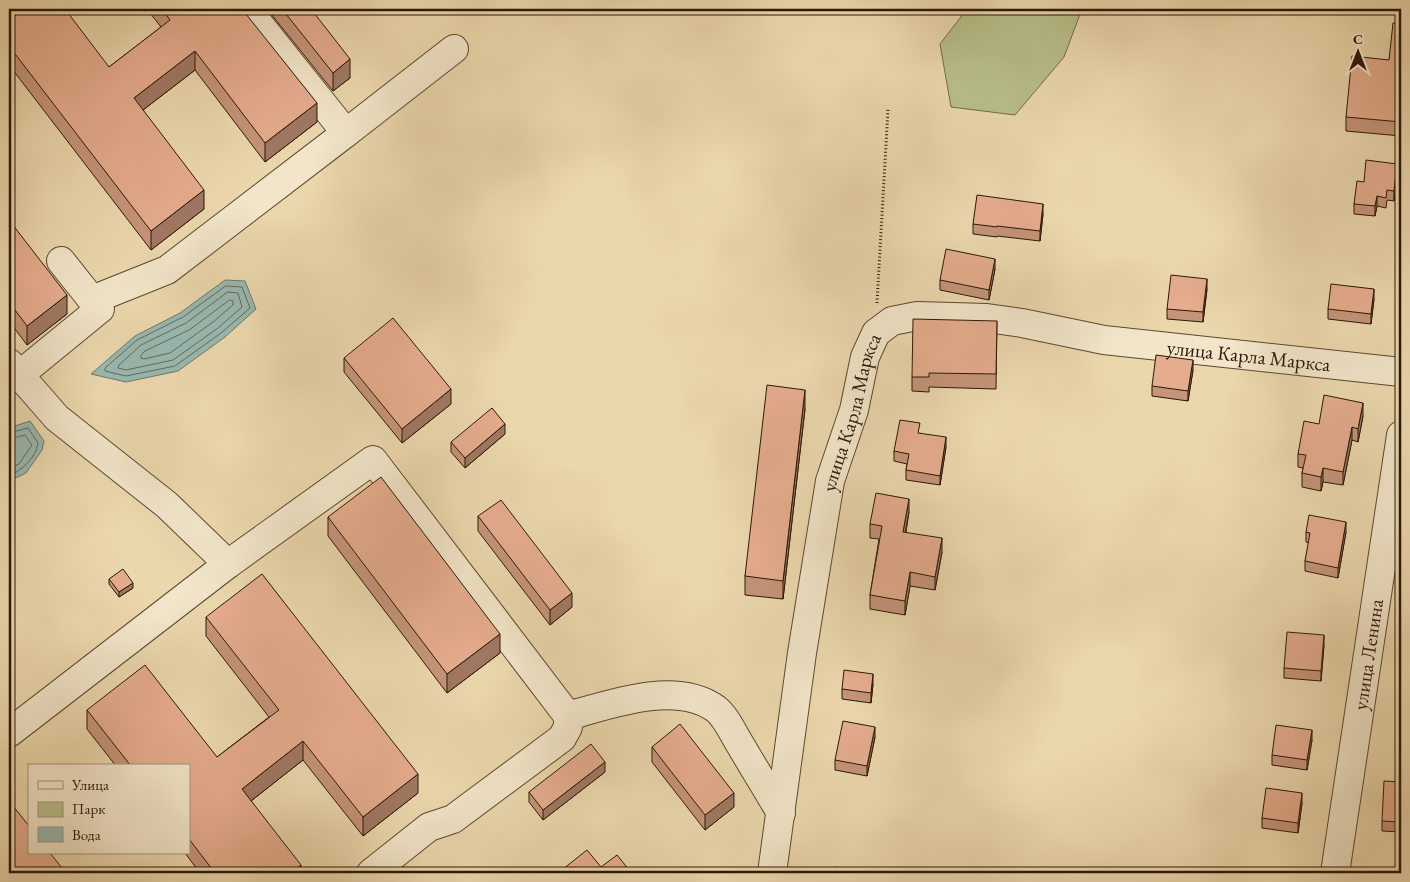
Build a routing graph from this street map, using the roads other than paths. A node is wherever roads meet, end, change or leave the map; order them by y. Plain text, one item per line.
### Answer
1 (247, 9) edge
2 (454, 49) dead end
3 (346, 134) junction
4 (61, 261) dead end
5 (92, 300) junction
6 (14, 370) edge
7 (1401, 372) edge
8 (1401, 435) edge
9 (228, 564) junction
10 (568, 716) junction
11 (9, 734) edge
12 (781, 813) junction
13 (371, 873) edge
14 (772, 873) edge
15 (1335, 873) edge

1 - 3 street
2 - 3 street
3 - 5 street
4 - 5 street
5 - 6 street
6 - 9 street
7 - 12 street, улица Карла Маркса
8 - 15 street, улица Ленина
9 - 10 street
9 - 11 street
10 - 12 street
10 - 13 street
12 - 14 street, улица Карла Маркса

